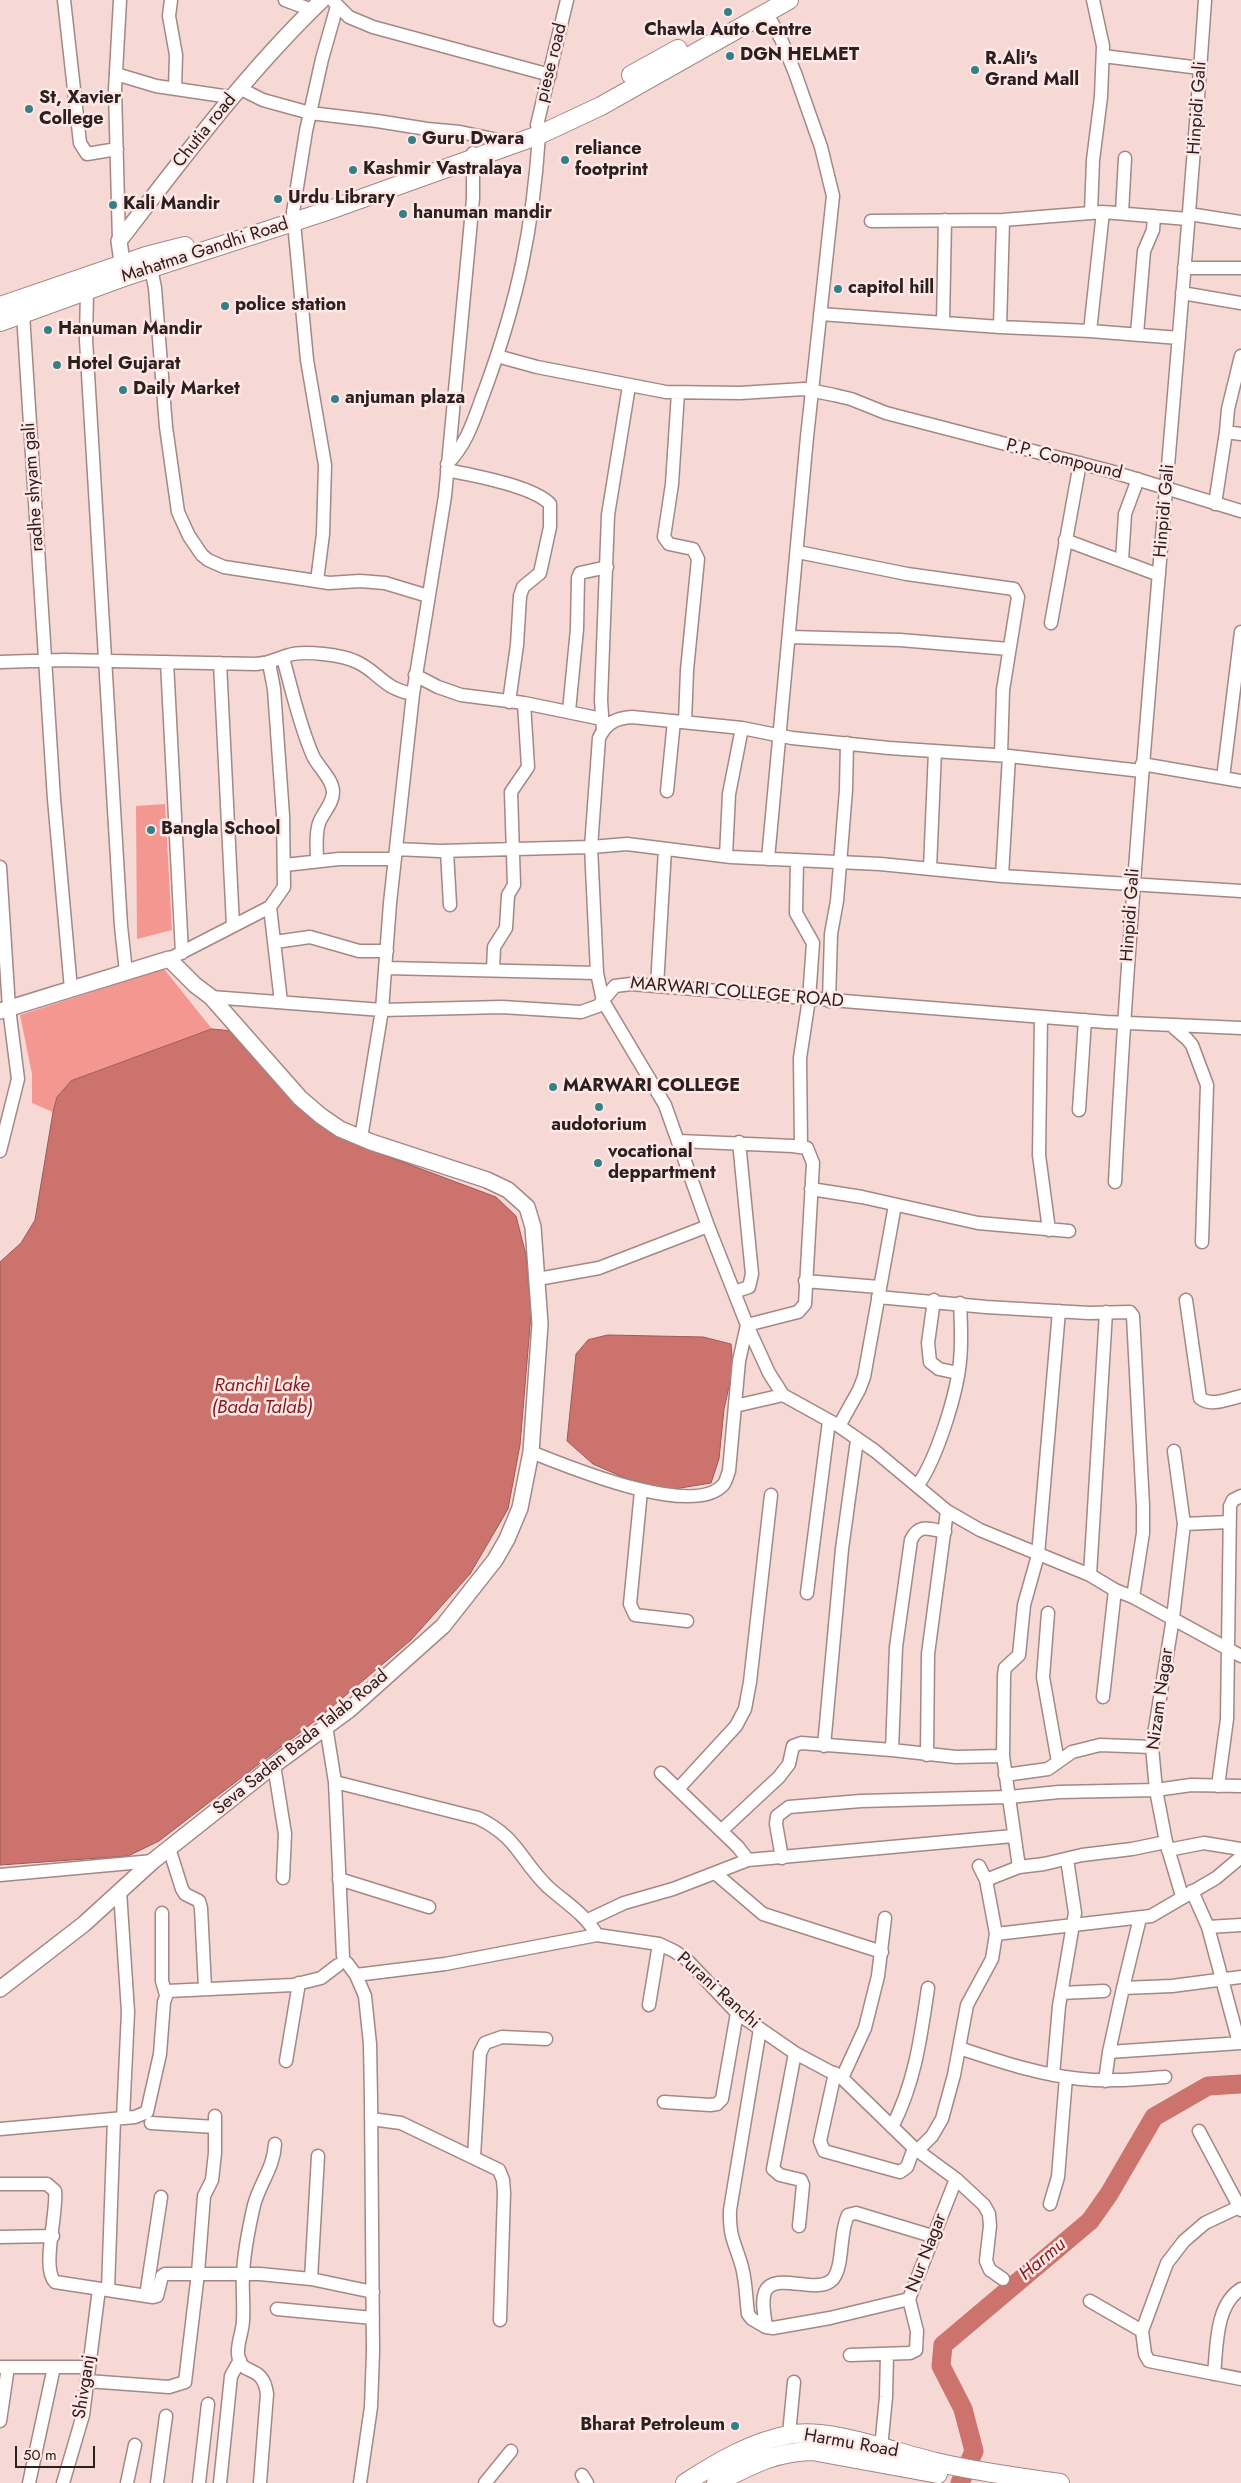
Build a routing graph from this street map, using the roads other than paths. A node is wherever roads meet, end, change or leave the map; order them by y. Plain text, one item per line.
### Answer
1 (64, 0) edge
2 (120, 0) edge
3 (171, 0) edge
4 (284, 0) edge
5 (567, 0) edge
6 (789, 0) edge
7 (1093, 0) edge
8 (1205, 0) edge
9 (335, 3) edge
10 (317, 5) edge
11 (765, 6) edge
12 (1102, 56) junction
13 (1200, 68) junction
14 (116, 74) junction
15 (550, 75) junction
16 (175, 88) junction
17 (235, 93) junction
18 (310, 113) junction
19 (538, 130) junction
20 (498, 140) junction
21 (117, 149) junction
22 (473, 154) junction
23 (1125, 158) dead end
24 (1097, 212) junction
25 (1122, 213) junction
26 (1154, 216) junction
27 (1189, 216) junction
28 (294, 217) junction
29 (945, 220) junction
30 (1003, 220) junction
31 (871, 221) dead end
32 (1241, 222) edge
33 (119, 241) junction
34 (151, 268) junction
35 (1184, 268) junction
36 (1241, 268) edge
37 (123, 271) junction
38 (87, 290) junction
39 (1182, 293) junction
40 (1241, 304) edge
41 (0, 306) edge
42 (23, 314) junction
43 (820, 314) junction
44 (0, 322) edge
45 (943, 323) junction
46 (1000, 328) junction
47 (1090, 331) junction
48 (1137, 334) junction
49 (1179, 338) junction
50 (497, 356) junction
51 (1241, 356) edge
52 (629, 386) junction
53 (812, 391) junction
54 (678, 393) junction
55 (1226, 432) junction
56 (1241, 434) edge
57 (1080, 464) junction
58 (447, 467) junction
59 (1138, 478) junction
60 (1167, 487) junction
61 (1215, 504) junction
62 (1241, 511) edge
63 (1065, 540) junction
64 (798, 552) junction
65 (1122, 560) junction
66 (607, 567) junction
67 (1159, 576) junction
68 (317, 581) junction
69 (428, 596) junction
70 (1051, 623) dead end
71 (1241, 632) edge
72 (790, 637) junction
73 (1009, 649) junction
74 (283, 658) junction
75 (46, 660) junction
76 (104, 661) junction
77 (0, 662) edge
78 (167, 662) junction
79 (220, 663) junction
80 (269, 663) junction
81 (415, 675) junction
82 (413, 694) junction
83 (1236, 698) edge
84 (508, 702) junction
85 (524, 703) junction
86 (569, 711) junction
87 (680, 721) junction
88 (602, 724) junction
89 (742, 728) junction
90 (779, 735) junction
91 (847, 743) junction
92 (935, 751) junction
93 (1005, 756) junction
94 (1142, 768) junction
95 (1222, 778) junction
96 (1241, 781) edge
97 (667, 791) dead end
98 (591, 847) junction
99 (665, 848) junction
100 (512, 850) junction
101 (447, 851) junction
102 (395, 854) junction
103 (726, 856) junction
104 (768, 859) junction
105 (797, 860) junction
106 (316, 861) junction
107 (841, 862) junction
108 (285, 865) junction
109 (0, 866) edge
110 (930, 868) junction
111 (1002, 876) junction
112 (1134, 884) junction
113 (1241, 891) edge
114 (450, 905) dead end
115 (270, 908) junction
116 (233, 925) junction
117 (275, 942) junction
118 (387, 951) junction
119 (175, 956) junction
120 (387, 968) junction
121 (493, 970) junction
122 (126, 972) junction
123 (597, 973) junction
124 (657, 986) junction
125 (72, 989) junction
126 (211, 997) junction
127 (809, 999) junction
128 (603, 1001) junction
129 (829, 1001) junction
130 (281, 1002) junction
131 (5, 1009) edge
132 (382, 1010) junction
133 (1040, 1017) junction
134 (1085, 1020) junction
135 (1123, 1023) junction
136 (1171, 1025) junction
137 (1241, 1028) edge
138 (1079, 1110) dead end
139 (361, 1138) junction
140 (679, 1140) junction
141 (739, 1142) junction
142 (802, 1146) junction
143 (0, 1151) edge
144 (1115, 1182) dead end
145 (811, 1188) junction
146 (895, 1205) junction
147 (708, 1226) junction
148 (1048, 1230) junction
149 (1070, 1231) dead end
150 (1202, 1242) dead end
151 (538, 1279) junction
152 (805, 1281) junction
153 (734, 1292) junction
154 (878, 1292) junction
155 (934, 1300) junction
156 (1186, 1300) dead end
157 (960, 1303) junction
158 (1059, 1311) junction
159 (1106, 1312) junction
160 (747, 1325) junction
161 (958, 1373) junction
162 (783, 1395) junction
163 (1241, 1396) edge
164 (735, 1406) junction
165 (834, 1423) junction
166 (857, 1440) junction
167 (531, 1452) junction
168 (1174, 1452) dead end
169 (918, 1485) junction
170 (641, 1491) junction
171 (771, 1495) dead end
172 (1241, 1496) edge
173 (947, 1511) junction
174 (1230, 1522) junction
175 (1184, 1524) junction
176 (945, 1532) junction
177 (1038, 1555) junction
178 (1090, 1575) junction
179 (1115, 1590) junction
180 (807, 1593) dead end
181 (1133, 1597) junction
182 (1048, 1613) dead end
183 (1173, 1618) junction
184 (687, 1621) dead end
185 (1229, 1649) junction
186 (1241, 1656) edge
187 (1103, 1696) dead end
188 (326, 1726) junction
189 (824, 1746) junction
190 (1152, 1747) junction
191 (892, 1750) junction
192 (926, 1754) junction
193 (1003, 1756) junction
194 (1058, 1762) junction
195 (274, 1765) junction
196 (661, 1773) dead end
197 (1005, 1775) junction
198 (335, 1782) junction
199 (1218, 1786) junction
200 (1241, 1786) edge
201 (678, 1789) junction
202 (1156, 1790) junction
203 (1009, 1798) junction
204 (721, 1831) junction
205 (1013, 1836) junction
206 (1167, 1846) junction
207 (169, 1848) junction
208 (1241, 1849) edge
209 (1241, 1857) edge
210 (782, 1858) junction
211 (1067, 1859) junction
212 (748, 1860) junction
213 (153, 1861) junction
214 (979, 1866) dead end
215 (1019, 1867) junction
216 (715, 1873) junction
217 (0, 1874) edge
218 (283, 1878) dead end
219 (339, 1879) junction
220 (986, 1880) junction
221 (120, 1891) junction
222 (1187, 1894) junction
223 (429, 1907) dead end
224 (162, 1913) dead end
225 (885, 1918) dead end
226 (1140, 1918) junction
227 (588, 1920) junction
228 (1241, 1925) edge
229 (1072, 1926) junction
230 (1208, 1927) junction
231 (996, 1934) junction
232 (597, 1935) junction
233 (659, 1944) junction
234 (882, 1952) junction
235 (343, 1961) junction
236 (356, 1975) junction
237 (1241, 1977) edge
238 (1223, 1978) junction
239 (299, 1984) junction
240 (205, 1988) junction
241 (928, 1988) dead end
242 (1123, 1988) junction
243 (0, 1989) edge
244 (1104, 1991) dead end
245 (1061, 1993) junction
246 (166, 1995) junction
247 (649, 2005) dead end
248 (737, 2013) junction
249 (760, 2029) junction
250 (546, 2038) dead end
251 (1240, 2043) edge
252 (959, 2048) junction
253 (1109, 2052) junction
254 (795, 2053) junction
255 (286, 2061) dead end
256 (838, 2075) junction
257 (1060, 2076) junction
258 (1165, 2077) dead end
259 (1105, 2081) junction
260 (664, 2102) dead end
261 (119, 2118) junction
262 (372, 2119) junction
263 (151, 2123) dead end
264 (892, 2127) junction
265 (0, 2129) edge
266 (1199, 2131) dead end
267 (275, 2144) dead end
268 (916, 2149) junction
269 (318, 2156) dead end
270 (474, 2157) junction
271 (956, 2179) junction
272 (0, 2184) edge
273 (161, 2197) dead end
274 (1050, 2204) dead end
275 (1240, 2208) edge
276 (799, 2226) dead end
277 (52, 2236) junction
278 (932, 2236) junction
279 (0, 2237) edge
280 (198, 2273) junction
281 (243, 2273) junction
282 (311, 2279) junction
283 (1003, 2279) dead end
284 (1241, 2289) edge
285 (104, 2290) junction
286 (373, 2292) junction
287 (146, 2296) junction
288 (909, 2299) junction
289 (1090, 2301) dead end
290 (277, 2309) dead end
291 (373, 2318) junction
292 (500, 2320) dead end
293 (766, 2327) junction
294 (1142, 2330) junction
295 (850, 2354) dead end
296 (887, 2354) junction
297 (240, 2360) junction
298 (4, 2367) edge
299 (54, 2367) junction
300 (89, 2367) junction
301 (1214, 2374) junction
302 (1241, 2379) edge
303 (87, 2381) junction
304 (794, 2382) dead end
305 (208, 2404) dead end
306 (166, 2416) dead end
307 (0, 2421) edge
308 (789, 2434) junction
309 (135, 2445) dead end
310 (881, 2448) junction
311 (511, 2451) dead end
312 (937, 2468) junction
313 (998, 2478) edge
314 (29, 2483) edge
315 (63, 2483) edge
316 (127, 2483) edge
317 (157, 2483) edge
318 (200, 2483) edge
319 (220, 2483) edge
320 (260, 2483) edge
321 (360, 2483) edge
322 (485, 2483) edge
323 (685, 2483) edge
324 (716, 2483) edge
325 (1060, 2483) edge

1 - 21 street
2 - 14 street
3 - 16 street
4 - 10 street
5 - 15 street, piese road
6 - 11 main road, Mahatma Gandhi Road
7 - 12 street
8 - 13 street, Hinpidi Gali
9 - 15 street
9 - 18 street
10 - 17 street, Chutia road
11 - 19 main road, Mahatma Gandhi Road
11 - 43 street
12 - 13 street
12 - 24 street
13 - 27 street, Hinpidi Gali
14 - 16 street
14 - 21 street
15 - 19 street, piese road
16 - 17 street
17 - 18 street
17 - 33 street, Chutia road
18 - 20 street
18 - 28 street
19 - 20 main road, Mahatma Gandhi Road
19 - 22 main road, Mahatma Gandhi Road
19 - 50 street, piese road
20 - 22 main road, Mahatma Gandhi Road
21 - 33 street
22 - 28 main road, Mahatma Gandhi Road
22 - 58 street
23 - 25 street
24 - 25 street
24 - 30 street
24 - 47 street
25 - 26 street
26 - 27 street
26 - 48 street
27 - 32 street
27 - 35 street, Hinpidi Gali
28 - 34 main road, Mahatma Gandhi Road
28 - 37 main road, Mahatma Gandhi Road
28 - 68 street
29 - 30 street
29 - 31 street
29 - 45 street
30 - 46 street
33 - 37 street
34 - 37 main road, Mahatma Gandhi Road
34 - 68 street
35 - 36 street
35 - 39 street, Hinpidi Gali
37 - 38 main road, Mahatma Gandhi Road
37 - 41 main road, Mahatma Gandhi Road
38 - 42 main road, Mahatma Gandhi Road
38 - 76 street
39 - 40 street
39 - 49 street, Hinpidi Gali
42 - 44 main road, Mahatma Gandhi Road
42 - 75 street, radhe shyam gali
43 - 45 street
43 - 53 street
45 - 46 street
46 - 47 street
47 - 48 street
48 - 49 street
49 - 60 street, Hinpidi Gali
50 - 52 street, P.P. Compound
50 - 58 street, piese road
51 - 55 street
52 - 54 street, P.P. Compound
52 - 66 street
53 - 54 street, P.P. Compound
53 - 57 street, P.P. Compound
53 - 64 street
54 - 87 street
55 - 56 street
55 - 61 street
57 - 59 street, P.P. Compound
57 - 63 street
58 - 69 street
58 - 84 street
59 - 60 street, P.P. Compound
59 - 65 street
60 - 61 street, P.P. Compound
60 - 67 street, Hinpidi Gali
61 - 62 street, P.P. Compound
63 - 65 street
63 - 70 street
64 - 72 street
64 - 73 street
65 - 67 street
66 - 86 street
66 - 88 street
67 - 94 street, Hinpidi Gali
68 - 69 street
69 - 81 street
71 - 83 street
72 - 73 street
72 - 90 street
73 - 93 street
74 - 80 street
74 - 82 street
74 - 106 street
75 - 76 street
75 - 77 street
75 - 125 street, radhe shyam gali
76 - 78 street
76 - 122 street
78 - 79 street
78 - 119 street
79 - 80 street
79 - 116 street
80 - 108 street
81 - 82 street
81 - 84 street
82 - 102 street
83 - 95 street
84 - 85 street
85 - 86 street
85 - 100 street
86 - 88 street
87 - 88 street
87 - 89 street
87 - 97 street
88 - 98 street
89 - 90 street
89 - 103 street
90 - 91 street
90 - 104 street
91 - 92 street
91 - 107 street
92 - 93 street
92 - 110 street
93 - 94 street
93 - 111 street
94 - 95 street
94 - 112 street, Hinpidi Gali
95 - 96 street
98 - 99 street
98 - 100 street
98 - 123 street
99 - 103 street
99 - 124 street
100 - 101 street
100 - 121 street
101 - 102 street
101 - 114 street
102 - 106 street
102 - 118 street
103 - 104 street
104 - 105 street
105 - 107 street
105 - 127 street
106 - 108 street
107 - 110 street
107 - 129 street
108 - 115 street
109 - 131 street
110 - 111 street
111 - 112 street
112 - 113 street
112 - 135 street, Hinpidi Gali
115 - 116 street
115 - 117 street
116 - 119 street
117 - 118 street
117 - 130 street
118 - 120 street
119 - 122 street
119 - 126 street
120 - 121 street
120 - 132 street
121 - 123 street
122 - 125 street
123 - 128 street
124 - 127 street, MARWARI COLLEGE ROAD
124 - 128 street, MARWARI COLLEGE ROAD
125 - 131 street
126 - 130 street, MARWARI COLLEGE ROAD
126 - 139 street, Seva Sadan Bada Talab Road
127 - 129 street, MARWARI COLLEGE ROAD
127 - 142 street
128 - 132 street, MARWARI COLLEGE ROAD
128 - 140 street
129 - 133 street, MARWARI COLLEGE ROAD
130 - 132 street, MARWARI COLLEGE ROAD
131 - 143 street
132 - 139 street
133 - 134 street, MARWARI COLLEGE ROAD
133 - 148 street
134 - 135 street, MARWARI COLLEGE ROAD
134 - 138 street
135 - 136 street, MARWARI COLLEGE ROAD
135 - 144 street, Hinpidi Gali
136 - 137 street, MARWARI COLLEGE ROAD
136 - 150 street
139 - 151 street, Seva Sadan Bada Talab Road
140 - 141 street
140 - 147 street
141 - 142 street
141 - 153 street
142 - 145 street
145 - 146 street
145 - 152 street
146 - 148 street
146 - 154 street
147 - 151 street
147 - 153 street
148 - 149 street
151 - 167 street, Seva Sadan Bada Talab Road
152 - 154 street
152 - 160 street
153 - 160 street
154 - 155 street
154 - 165 street
155 - 157 street
155 - 161 street
156 - 163 street
157 - 158 street
157 - 161 street
158 - 159 street
158 - 177 street
159 - 178 street
159 - 181 street
160 - 162 street
160 - 164 street
161 - 169 street
162 - 164 street
162 - 165 street
164 - 170 street
165 - 166 street
165 - 180 street
166 - 169 street
166 - 189 street
167 - 170 street
167 - 188 street, Seva Sadan Bada Talab Road
168 - 175 street, Nizam Nagar
169 - 173 street
170 - 184 street
171 - 201 street
172 - 174 street
173 - 176 street
173 - 177 street
174 - 175 street
174 - 185 street
175 - 183 street, Nizam Nagar
176 - 191 street
176 - 192 street
177 - 178 street
177 - 193 street
178 - 179 street
179 - 181 street
179 - 187 street
181 - 183 street
182 - 194 street
183 - 185 street
183 - 190 street, Nizam Nagar
185 - 186 street
185 - 199 street
188 - 195 street, Seva Sadan Bada Talab Road
188 - 198 street
189 - 191 street
189 - 204 street
190 - 194 street
190 - 202 street, Nizam Nagar
191 - 192 street
192 - 193 street
193 - 197 street
194 - 197 street
195 - 207 street, Seva Sadan Bada Talab Road
195 - 218 street
196 - 201 street
197 - 203 street
198 - 219 street
198 - 227 street
199 - 200 street
199 - 202 street
201 - 204 street
202 - 203 street
202 - 206 street, Nizam Nagar
203 - 205 street
203 - 210 street
204 - 212 street
205 - 210 street
205 - 215 street
206 - 208 street
206 - 211 street
206 - 222 street, Nizam Nagar
207 - 213 street, Seva Sadan Bada Talab Road
207 - 240 street
209 - 222 street
210 - 212 street
211 - 215 street
211 - 229 street
212 - 216 street
213 - 217 street
213 - 221 street, Seva Sadan Bada Talab Road
214 - 220 street
215 - 220 street
216 - 227 street
216 - 234 street
219 - 223 street
219 - 235 street
220 - 231 street
221 - 243 street, Seva Sadan Bada Talab Road
221 - 261 street, Shivganj
222 - 226 street
222 - 230 street, Nizam Nagar
224 - 246 street
225 - 234 street
226 - 229 street
226 - 242 street
227 - 232 street
228 - 230 street
229 - 231 street
229 - 245 street
230 - 238 street, Nizam Nagar
231 - 252 street
232 - 233 street, Purani Ranchi
232 - 236 street, Purani Ranchi
233 - 247 street
233 - 248 street, Purani Ranchi
234 - 256 street
235 - 236 street
235 - 239 street
236 - 262 street
237 - 238 street
238 - 242 street
238 - 251 street, Nizam Nagar
239 - 240 street
239 - 255 street
240 - 246 street
241 - 264 street
242 - 253 street
244 - 245 street
245 - 257 street
246 - 261 street
248 - 249 street, Purani Ranchi
248 - 260 street
249 - 254 street, Purani Ranchi
249 - 293 street
250 - 270 street
251 - 253 street
252 - 257 street
252 - 268 street
253 - 259 street
254 - 256 street, Purani Ranchi
254 - 276 street
256 - 264 street, Purani Ranchi
256 - 268 street
257 - 259 street
257 - 274 street
258 - 259 street
261 - 265 street
261 - 285 street, Shivganj
262 - 270 street
262 - 286 street
263 - 280 street
264 - 268 street, Purani Ranchi
266 - 275 street
267 - 281 street
268 - 271 street, Purani Ranchi
269 - 282 street
270 - 292 street
271 - 278 street, Nur Nagar
271 - 283 street, Purani Ranchi
272 - 277 street
273 - 287 street
275 - 294 street
277 - 279 street
277 - 285 street
278 - 288 street, Nur Nagar
278 - 293 street
280 - 281 street
280 - 287 street
280 - 303 street
281 - 282 street
281 - 297 street
282 - 286 street
284 - 301 street
285 - 287 street
285 - 300 street, Shivganj
286 - 291 street
288 - 293 street
288 - 296 street, Nur Nagar
289 - 294 street
290 - 291 street
291 - 321 street
294 - 301 street
295 - 296 street, Nur Nagar
296 - 310 street
297 - 319 street
297 - 320 street
298 - 299 street
298 - 307 street
299 - 300 street
299 - 314 street
300 - 303 street, Shivganj
301 - 302 street
303 - 315 street, Shivganj
304 - 308 street
305 - 318 street
306 - 317 street
308 - 310 main road, Harmu Road
308 - 323 main road, Harmu Road
309 - 316 street
310 - 312 main road, Harmu Road
311 - 322 street
312 - 313 main road
312 - 324 main road, Harmu Road
313 - 325 main road

